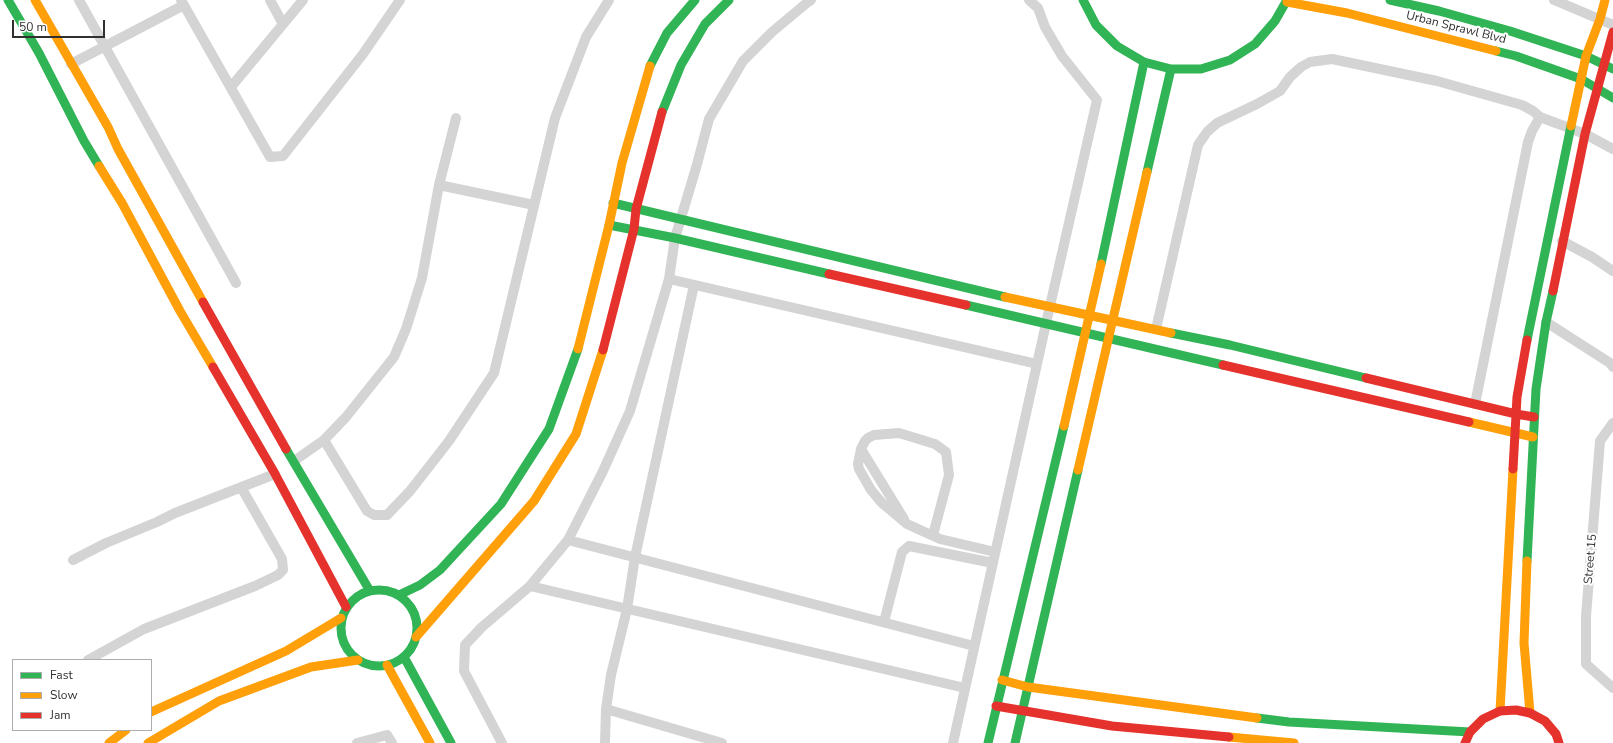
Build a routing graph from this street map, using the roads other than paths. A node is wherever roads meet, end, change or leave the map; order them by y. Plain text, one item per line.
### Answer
1 (8, 0) edge
2 (35, 0) edge
3 (79, 0) edge
4 (270, 0) edge
5 (303, 0) edge
6 (400, 0) edge
7 (609, 0) edge
8 (695, 0) edge
9 (729, 0) edge
10 (811, 0) edge
11 (1029, 0) edge
12 (1083, 0) edge
13 (1390, 0) edge
14 (1554, 0) edge
15 (1605, 0) edge
16 (1287, 1) edge
17 (183, 2) edge
18 (1600, 19) junction
19 (283, 24) junction
20 (1613, 25) edge
21 (1613, 32) edge
22 (105, 46) junction
23 (1586, 56) junction
24 (1144, 62) junction
25 (71, 64) junction
26 (1604, 64) junction
27 (1171, 69) junction
28 (1613, 69) edge
29 (1581, 80) junction
30 (231, 87) junction
31 (1597, 88) junction
32 (1613, 98) edge
33 (1540, 117) junction
34 (456, 118) dead end
35 (1571, 130) junction
36 (1585, 134) junction
37 (1613, 150) edge
38 (439, 185) junction
39 (613, 203) junction
40 (534, 205) junction
41 (636, 209) junction
42 (681, 219) junction
43 (609, 224) junction
44 (634, 229) junction
45 (675, 238) junction
46 (1562, 241) junction
47 (1613, 271) edge
48 (669, 279) junction
49 (236, 283) dead end
50 (694, 285) junction
51 (1050, 307) junction
52 (1090, 315) junction
53 (1112, 320) junction
54 (1546, 322) junction
55 (1046, 324) junction
56 (1156, 329) junction
57 (1086, 333) junction
58 (1108, 339) junction
59 (1037, 364) junction
60 (1613, 367) edge
61 (1475, 404) junction
62 (1516, 414) junction
63 (1534, 418) junction
64 (1613, 423) edge
65 (1515, 433) junction
66 (1533, 437) junction
67 (324, 440) junction
68 (294, 461) junction
69 (275, 474) junction
70 (241, 487) junction
71 (933, 535) junction
72 (568, 540) junction
73 (995, 552) junction
74 (636, 557) junction
75 (73, 560) dead end
76 (993, 563) junction
77 (530, 586) junction
78 (370, 591) junction
79 (399, 595) junction
80 (346, 607) junction
81 (627, 609) junction
82 (341, 618) junction
83 (884, 622) junction
84 (416, 637) junction
85 (974, 646) junction
86 (404, 657) junction
87 (90, 659) edge
88 (358, 660) junction
89 (387, 665) junction
90 (1002, 680) junction
91 (1028, 686) junction
92 (965, 688) junction
93 (1613, 688) edge
94 (996, 706) junction
95 (606, 709) junction
96 (1023, 710) junction
97 (1500, 711) junction
98 (152, 712) edge
99 (1530, 713) junction
100 (125, 731) edge
101 (1470, 732) junction
102 (109, 743) edge
103 (148, 743) edge
104 (357, 743) edge
105 (392, 743) edge
106 (430, 743) edge
107 (451, 743) edge
108 (502, 743) edge
109 (605, 743) edge
110 (722, 743) edge
111 (953, 743) edge
112 (988, 743) edge
113 (1015, 743) edge
114 (1294, 743) edge
115 (1465, 743) edge
116 (1559, 743) edge

1 - 69 street
2 - 25 street
3 - 22 street
4 - 19 street
5 - 19 street
6 - 30 street
7 - 40 street
8 - 39 street
9 - 41 street
10 - 42 street
11 - 51 street
12 - 24 street
13 - 23 street
14 - 18 street
15 - 18 street
16 - 27 street
16 - 29 street, Urban Sprawl Blvd
17 - 22 street
17 - 30 street
18 - 20 street
18 - 23 street
19 - 30 street
21 - 26 street
22 - 25 street
22 - 49 street
23 - 26 street
23 - 29 street
24 - 27 street
24 - 52 street
25 - 68 street
26 - 28 street
26 - 31 street
27 - 53 street
29 - 31 street, Urban Sprawl Blvd
29 - 35 street
31 - 32 street, Urban Sprawl Blvd
31 - 36 street
33 - 35 street
33 - 56 street
33 - 61 street
34 - 38 street
35 - 36 street
35 - 62 street
36 - 37 street
36 - 46 street
38 - 40 street
38 - 67 street
39 - 41 street
39 - 43 street
40 - 67 street
41 - 42 street
41 - 44 street
42 - 45 street
42 - 51 street
43 - 44 street
43 - 79 street
44 - 45 street
44 - 84 street
45 - 48 street
45 - 55 street
46 - 47 street
46 - 54 street
48 - 50 street
48 - 72 street
50 - 59 street
50 - 74 street
51 - 52 street
51 - 55 street
52 - 53 street
52 - 57 street
53 - 56 street
53 - 58 street
54 - 60 street
54 - 63 street
55 - 57 street
55 - 59 street
56 - 61 street
57 - 58 street
57 - 90 street
58 - 65 street
58 - 91 street
59 - 73 street
61 - 62 street
62 - 63 street
62 - 65 street
63 - 66 street
64 - 93 street, Street 15
65 - 66 street
65 - 97 street
66 - 99 street
67 - 68 street
68 - 78 street
69 - 70 street
69 - 80 street
70 - 75 street
70 - 87 street
71 - 71 street
71 - 73 street
72 - 74 street
72 - 77 street
73 - 76 street
74 - 81 street
74 - 83 street
76 - 83 street
76 - 85 street
77 - 81 street
77 - 108 street
78 - 79 street
78 - 80 street
79 - 84 street
80 - 82 street
81 - 92 street
81 - 95 street
82 - 88 street
82 - 98 street
83 - 85 street
84 - 86 street
85 - 92 street
86 - 89 street
86 - 107 street
88 - 89 street
88 - 103 street
89 - 106 street
90 - 91 street
90 - 94 street
91 - 96 street
91 - 101 street
92 - 111 street
94 - 96 street
94 - 112 street
95 - 109 street
95 - 110 street
96 - 113 street
96 - 114 street
97 - 99 street
97 - 101 street
99 - 116 street
100 - 102 street
101 - 115 street
104 - 105 street

